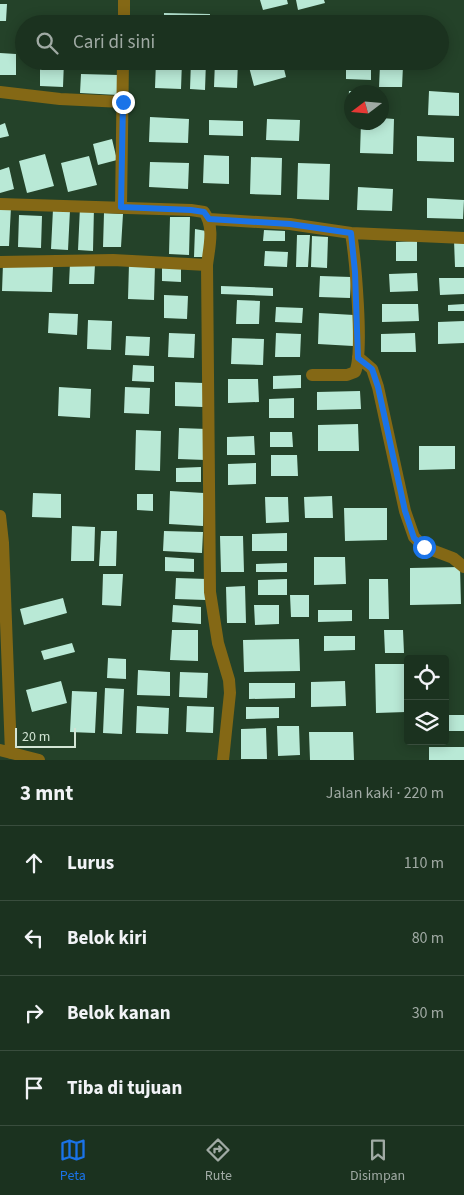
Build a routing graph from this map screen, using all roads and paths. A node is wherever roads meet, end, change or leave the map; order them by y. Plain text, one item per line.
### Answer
1 (124, 0) edge
2 (124, 15) edge
3 (123, 70) edge
4 (0, 92) edge
5 (123, 102) junction
6 (0, 204) edge
7 (121, 207) junction
8 (209, 219) junction
9 (351, 233) junction
10 (464, 238) edge
11 (0, 262) edge
12 (207, 265) junction
13 (358, 358) junction
14 (312, 375) dead end
15 (0, 516) edge
16 (464, 567) edge
17 (6, 751) edge
18 (39, 760) edge
19 (223, 760) edge

1 - 2 street
3 - 5 street
4 - 5 street
5 - 7 street
6 - 7 street
7 - 8 street
8 - 9 street
8 - 12 street
9 - 10 street
9 - 13 street
11 - 12 street
12 - 19 street
13 - 14 street
13 - 16 street
15 - 17 street
17 - 18 street

